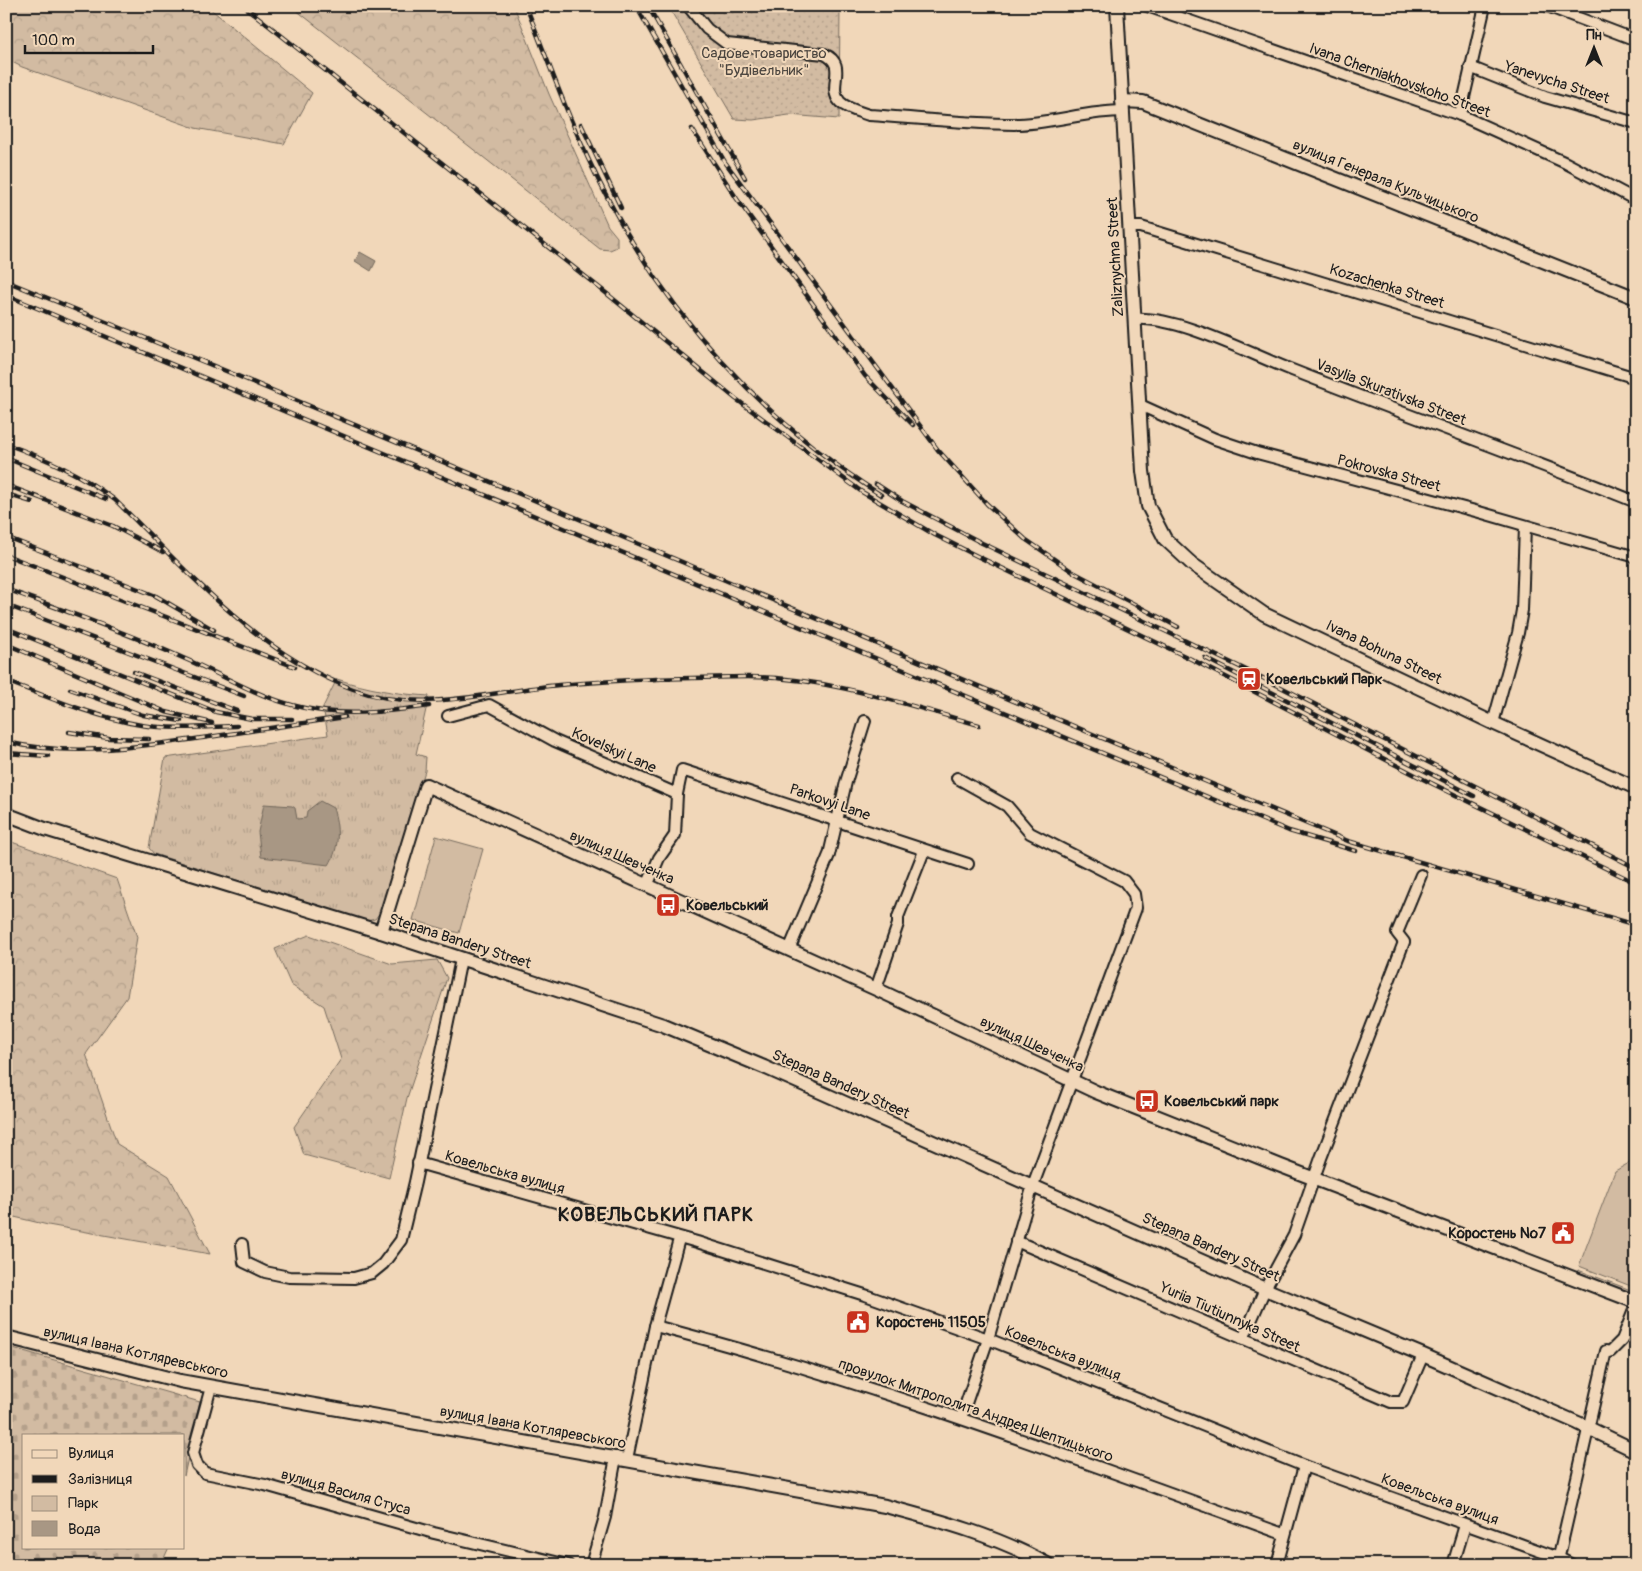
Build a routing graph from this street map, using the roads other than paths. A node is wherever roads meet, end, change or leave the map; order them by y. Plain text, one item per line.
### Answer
1 (688, 6) edge
2 (1117, 6) edge
3 (1147, 6) edge
4 (1485, 6) edge
5 (1547, 6) edge
6 (1636, 40) edge
7 (1470, 67) junction
8 (1123, 106) junction
9 (1460, 115) junction
10 (1636, 123) edge
11 (1636, 200) edge
12 (1129, 227) junction
13 (1636, 298) edge
14 (1134, 320) junction
15 (1636, 378) edge
16 (1140, 405) junction
17 (1636, 502) edge
18 (1148, 506) joint
19 (1525, 527) junction
20 (1636, 557) edge
21 (448, 716) dead end
22 (864, 722) dead end
23 (1493, 723) junction
24 (957, 778) dead end
25 (1636, 788) edge
26 (677, 794) junction
27 (6, 814) edge
28 (837, 821) junction
29 (924, 851) junction
30 (968, 864) dead end
31 (1421, 875) dead end
32 (647, 886) junction
33 (381, 932) junction
34 (789, 950) junction
35 (460, 959) junction
36 (876, 989) junction
37 (1070, 1080) junction
38 (418, 1162) junction
39 (1315, 1178) junction
40 (1032, 1185) junction
41 (679, 1239) junction
42 (1016, 1241) junction
43 (242, 1244) dead end
44 (1265, 1289) junction
45 (1636, 1304) edge
46 (655, 1326) junction
47 (6, 1337) edge
48 (988, 1339) junction
49 (1243, 1339) junction
50 (1424, 1355) junction
51 (211, 1387) junction
52 (961, 1418) junction
53 (1589, 1429) junction
54 (1636, 1451) edge
55 (621, 1458) junction
56 (1304, 1466) junction
57 (1465, 1525) junction
58 (1283, 1534) junction
59 (1558, 1561) edge
60 (568, 1565) edge
61 (591, 1565) edge
62 (1049, 1565) edge
63 (1277, 1565) edge
64 (1454, 1565) edge
65 (1572, 1565) edge

1 - 8 street
2 - 8 street, Zaliznychna Street
3 - 9 street, Ivana Cherniakhovskoho Street
4 - 7 street
5 - 6 street
7 - 9 street
7 - 10 street, Yanevycha Street
8 - 12 street, Zaliznychna Street
8 - 13 street, вулиця Генерала Кульчицького
9 - 11 street, Ivana Cherniakhovskoho Street
12 - 14 street, Zaliznychna Street
12 - 15 street, Kozachenka Street
14 - 16 street, Zaliznychna Street
14 - 17 street, Vasylia Skurativska Street
16 - 18 street, Zaliznychna Street
16 - 19 street, Pokrovska Street
18 - 23 street, Ivana Bohuna Street
19 - 20 street, Pokrovska Street
19 - 23 street
21 - 26 street, Kovelskyi Lane
22 - 28 street
23 - 25 street, Ivana Bohuna Street
24 - 37 street
26 - 28 street, Parkovyi Lane
26 - 32 street
27 - 33 street, Stepana Bandery Street
28 - 29 street, Parkovyi Lane
28 - 34 street
29 - 30 street, Parkovyi Lane
29 - 36 street
31 - 39 street
32 - 33 street, вулиця Шевченка
32 - 34 street, вулиця Шевченка
33 - 35 street, Stepana Bandery Street
34 - 36 street, вулиця Шевченка
35 - 38 street
35 - 40 street, Stepana Bandery Street
36 - 37 street, вулиця Шевченка
37 - 39 street, вулиця Шевченка
37 - 40 street
38 - 41 street, Ковельська вулиця
38 - 43 street
39 - 44 street
39 - 45 street, вулиця Шевченка
40 - 42 street
40 - 44 street, Stepana Bandery Street
41 - 46 street
41 - 48 street, Ковельська вулиця
42 - 48 street
42 - 49 street, Yuriia Tiutiunnyka Street
44 - 49 street
44 - 50 street, Stepana Bandery Street
45 - 53 street
46 - 52 street, провулок Митрополита Андрея Шептицького
46 - 55 street
47 - 51 street, вулиця Івана Котляревського
48 - 52 street
48 - 56 street, Ковельська вулиця
49 - 50 street, Yuriia Tiutiunnyka Street
50 - 53 street, Stepana Bandery Street
51 - 55 street, вулиця Івана Котляревського
51 - 60 street, вулиця Василя Стуса
52 - 58 street, провулок Митрополита Андрея Шептицького
53 - 54 street, Stepana Bandery Street
53 - 59 street
55 - 61 street
55 - 62 street, вулиця Івана Котляревського
56 - 57 street, Ковельська вулиця
56 - 58 street
57 - 59 street, Ковельська вулиця
57 - 64 street
58 - 63 street
59 - 65 street, Ковельська вулиця

